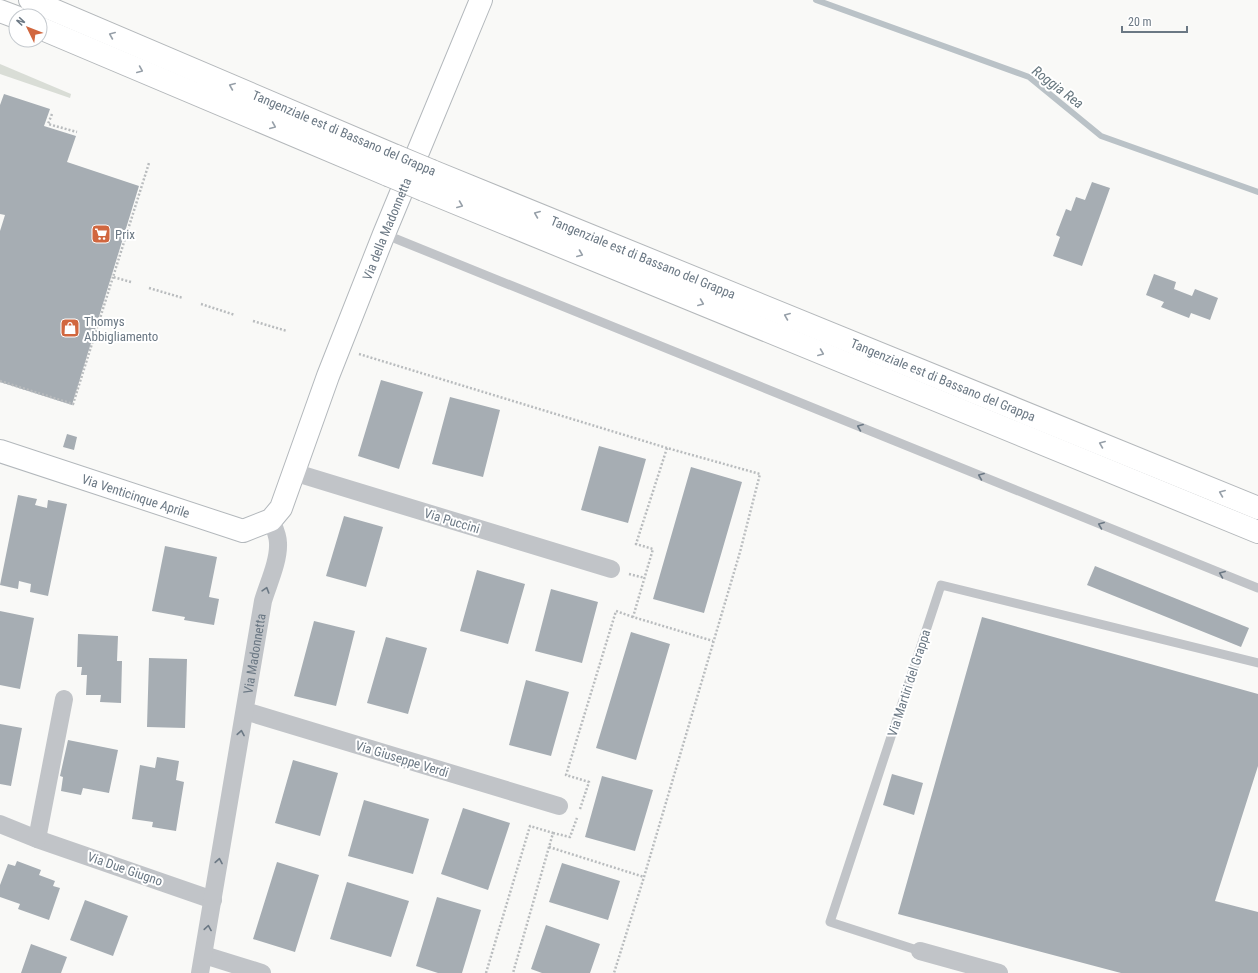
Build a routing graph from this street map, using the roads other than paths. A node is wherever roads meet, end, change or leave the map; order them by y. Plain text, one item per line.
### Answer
1 (30, 0) edge
2 (481, 0) edge
3 (48, 31) edge
4 (392, 165) junction
5 (428, 180) junction
6 (384, 234) junction
7 (0, 451) edge
8 (293, 472) junction
9 (1258, 508) edge
10 (270, 520) junction
11 (1258, 532) edge
12 (612, 569) dead end
13 (1258, 588) edge
14 (1258, 663) edge
15 (64, 699) dead end
16 (245, 711) junction
17 (559, 806) dead end
18 (0, 824) edge
19 (37, 839) junction
20 (213, 900) junction
21 (920, 951) joint
22 (204, 955) junction
23 (200, 973) edge
24 (262, 973) edge
25 (999, 973) edge

4 -> 1 main road, Tangenziale est di Bassano del Grappa
2 - 6 main road, Via della Madonnetta
3 -> 4 main road, Tangenziale est di Bassano del Grappa
4 - 5 main road, Tangenziale est di Bassano del Grappa, bridge
9 -> 5 main road, Tangenziale est di Bassano del Grappa
5 -> 11 main road, Tangenziale est di Bassano del Grappa
6 - 8 main road, Via della Madonnetta
13 -> 6 lane
7 - 10 main road, Via Venticinque Aprile
8 - 10 main road
8 - 12 street, Via Puccini
16 -> 10 street, Via Madonnetta
14 - 21 lane, Via Martiri del Grappa
15 - 19 street
16 - 17 street, Via Giuseppe Verdi
20 -> 16 street, Via Madonnetta
18 - 19 street, Via Due Giugno
19 - 20 street, Via Due Giugno
22 -> 20 street, Via Madonnetta
21 - 25 street, Via Martiri del Grappa
22 - 23 street, Via Madonnetta
22 - 24 street

